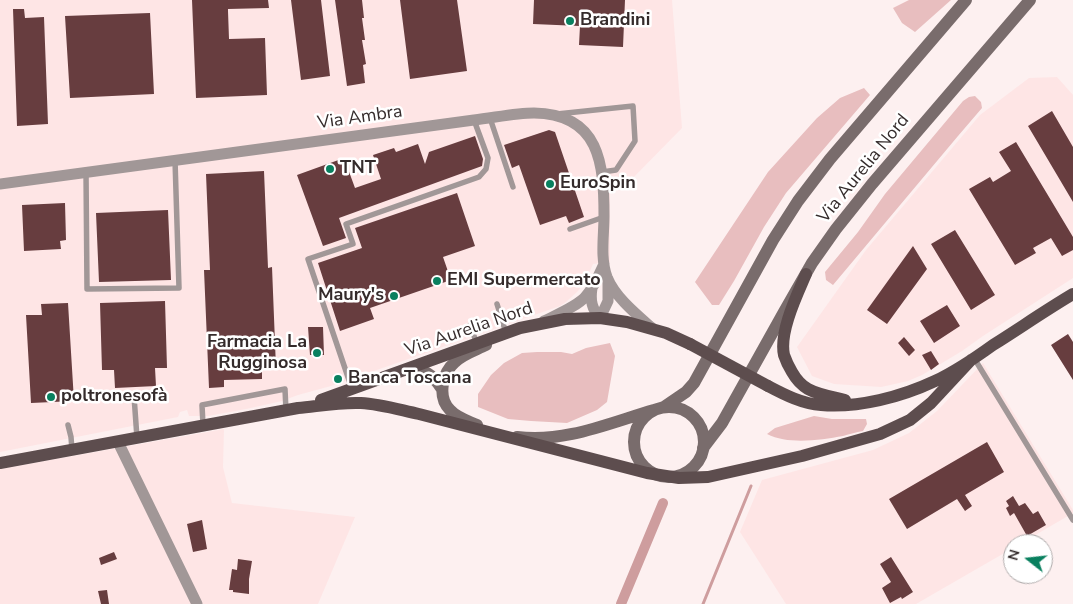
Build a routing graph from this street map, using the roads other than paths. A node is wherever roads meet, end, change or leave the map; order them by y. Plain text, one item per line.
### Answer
1 (966, 0) edge
2 (1030, 0) edge
3 (551, 114) junction
4 (490, 118) junction
5 (474, 120) junction
6 (174, 160) junction
7 (86, 172) junction
8 (602, 172) junction
9 (0, 184) edge
10 (513, 186) dead end
11 (604, 217) junction
12 (570, 228) dead end
13 (604, 264) junction
14 (806, 274) junction
15 (608, 278) junction
16 (592, 286) junction
17 (1073, 294) edge
18 (497, 304) dead end
19 (600, 318) junction
20 (540, 324) junction
21 (470, 325) dead end
22 (652, 328) junction
23 (504, 334) junction
24 (477, 344) junction
25 (973, 359) junction
26 (404, 370) junction
27 (352, 389) junction
28 (442, 390) junction
29 (134, 396) dead end
30 (865, 404) junction
31 (659, 409) junction
32 (292, 410) junction
33 (68, 425) dead end
34 (203, 426) junction
35 (499, 434) junction
36 (137, 438) junction
37 (118, 442) junction
38 (703, 448) junction
39 (72, 450) junction
40 (0, 463) edge
41 (664, 476) junction
42 (1073, 520) edge
43 (197, 604) edge

1 - 31 main road, Via Aurelia Nord
2 - 14 main road, Via Aurelia Nord
3 - 4 street, Via Ambra
3 - 8 street, Via Ambra
3 - 8 lane
4 - 5 street, Via Ambra
4 - 10 lane
5 - 6 street, Via Ambra
5 - 27 lane
6 - 7 street, Via Ambra
6 - 7 lane
7 - 9 street, Via Ambra
8 - 11 street, Via Ambra
11 - 12 lane
11 - 13 street, Via Ambra
13 - 15 street
13 - 16 street
14 - 30 main road
14 - 38 main road, Via Aurelia Nord
15 - 19 street
15 - 22 street
16 - 19 street
16 - 20 street
17 - 25 main road, Via Aurelia Nord
18 - 23 lane
19 - 20 main road, Via Aurelia Nord
19 - 22 main road, Via Aurelia Nord
20 - 23 main road, Via Aurelia Nord
21 - 24 lane
22 - 30 main road, Via Aurelia Nord, bridge
23 - 24 main road, Via Aurelia Nord
23 - 28 main road
24 - 26 main road, Via Aurelia Nord
25 - 30 main road, Via Aurelia Nord
25 - 41 main road, Via Aurelia Nord
25 - 42 lane
26 - 27 main road, Via Aurelia Nord
26 - 28 main road
27 - 32 main road, Via Aurelia Nord
28 - 35 main road
29 - 36 lane
31 - 35 main road
31 - 38 main road
31 - 41 main road, Via Aurelia Nord
32 - 34 main road, Via Aurelia Nord
32 - 34 lane
32 - 35 main road, Via Aurelia Nord
33 - 39 lane
34 - 36 main road, Via Aurelia Nord
35 - 41 main road, Via Aurelia Nord
36 - 37 main road, Via Aurelia Nord
37 - 39 main road, Via Aurelia Nord
37 - 43 street
38 - 41 main road, Via Aurelia Nord
39 - 40 main road, Via Aurelia Nord

